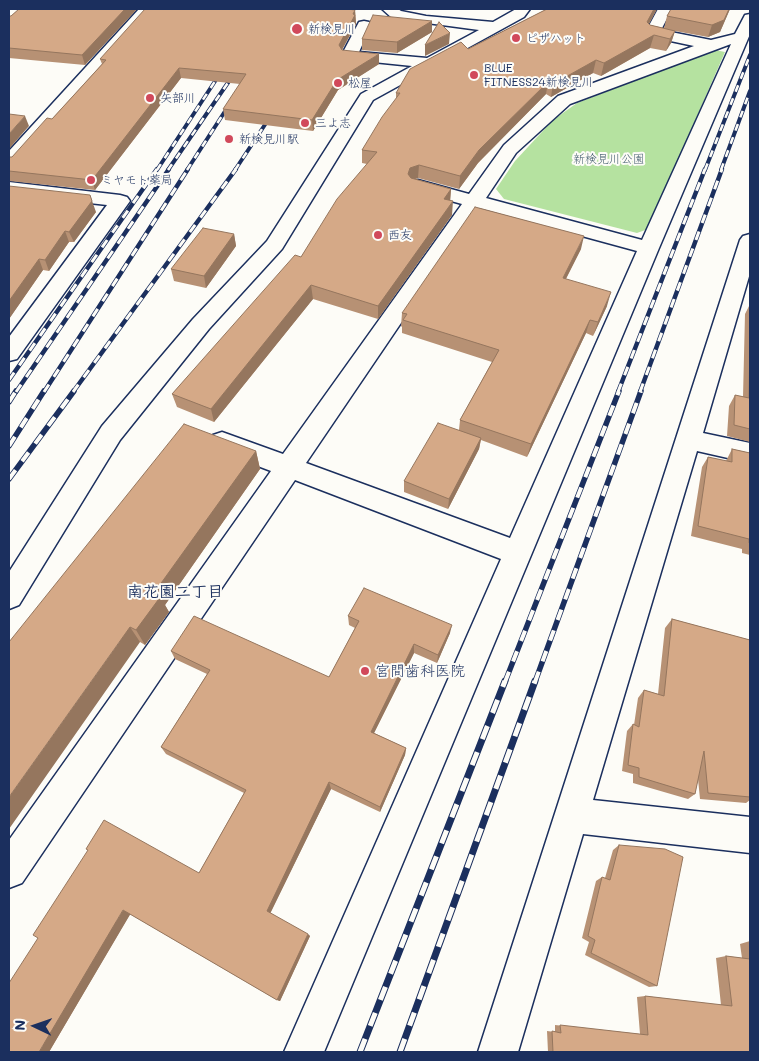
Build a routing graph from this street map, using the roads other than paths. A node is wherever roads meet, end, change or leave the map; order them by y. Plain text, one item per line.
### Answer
1 (147, 9) edge
2 (389, 9) edge
3 (524, 9) edge
4 (665, 9) edge
5 (364, 25) dead end
6 (495, 27) junction
7 (746, 27) edge
8 (711, 45) junction
9 (429, 63) junction
10 (9, 162) edge
11 (418, 186) edge
12 (9, 188) edge
13 (474, 200) junction
14 (750, 240) edge
15 (649, 248) junction
16 (746, 271) edge
17 (9, 353) edge
18 (199, 434) edge
19 (689, 440) junction
20 (750, 453) edge
21 (289, 467) junction
22 (518, 553) junction
23 (9, 596) edge
24 (571, 815) junction
25 (750, 835) edge
26 (9, 870) edge
27 (304, 1052) edge
28 (498, 1052) edge

1 - 10 street
2 - 6 street
3 - 6 street
4 - 8 street
5 - 9 street
6 - 9 street
7 - 8 street
7 - 15 street
8 - 13 street
9 - 23 street
11 - 13 street
12 - 17 street
13 - 15 street
13 - 21 street
14 - 16 street
15 - 22 street
16 - 19 street
18 - 21 street
19 - 20 street
19 - 24 street
21 - 22 street
21 - 26 street
22 - 27 street
24 - 25 street
24 - 28 street

